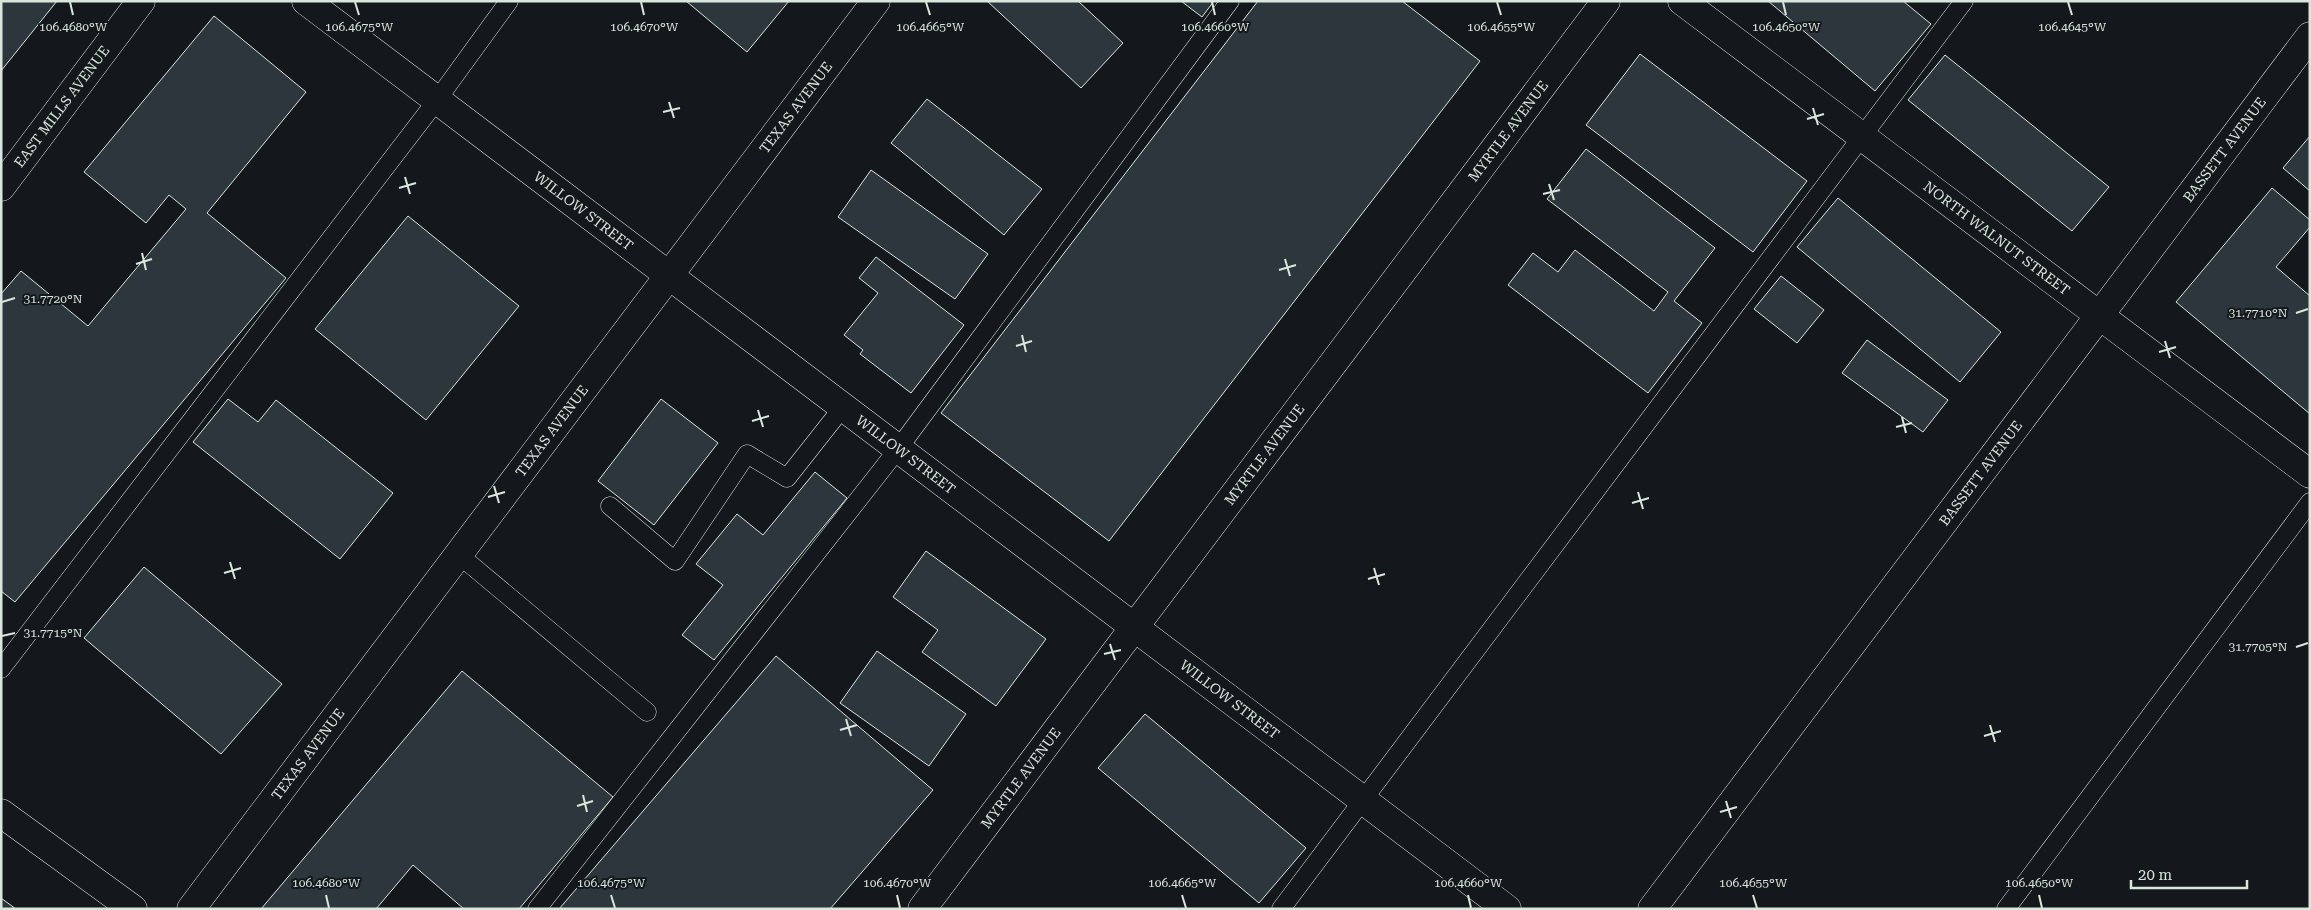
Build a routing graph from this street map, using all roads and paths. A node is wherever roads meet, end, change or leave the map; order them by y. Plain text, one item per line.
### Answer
1 (141, 1) edge
2 (306, 1) edge
3 (509, 1) edge
4 (876, 1) edge
5 (1230, 1) edge
6 (1606, 1) edge
7 (1682, 1) edge
8 (1964, 1) edge
9 (2310, 36) edge
10 (437, 100) junction
11 (1862, 136) junction
12 (1, 188) edge
13 (669, 275) junction
14 (2100, 315) junction
15 (842, 407) junction
16 (898, 449) junction
17 (2310, 474) edge
18 (2310, 502) edge
19 (610, 506) dead end
20 (458, 554) junction
21 (1134, 628) junction
22 (1, 669) edge
23 (647, 712) dead end
24 (1362, 800) junction
25 (1, 813) edge
26 (133, 909) edge
27 (191, 909) edge
28 (537, 909) edge
29 (922, 909) edge
30 (1281, 909) edge
31 (1507, 909) edge
32 (1652, 909) edge
33 (2006, 909) edge

1 - 12 street, EAST MILLS AVENUE
2 - 10 street, WILLOW STREET
3 - 10 lane
4 - 13 street, TEXAS AVENUE
5 - 16 lane
6 - 21 street, MYRTLE AVENUE
7 - 11 street, NORTH WALNUT STREET
8 - 11 lane
9 - 14 street, BASSETT AVENUE
10 - 13 street, WILLOW STREET
10 - 22 lane
11 - 14 street, NORTH WALNUT STREET
11 - 24 lane
13 - 15 street, WILLOW STREET
13 - 20 street, TEXAS AVENUE
14 - 17 street, NORTH WALNUT STREET
14 - 32 street, BASSETT AVENUE
15 - 16 street, WILLOW STREET
15 - 19 lane
16 - 21 street, WILLOW STREET
16 - 28 lane
18 - 33 lane
20 - 23 lane
20 - 27 street, TEXAS AVENUE
21 - 24 street, WILLOW STREET
21 - 29 street, MYRTLE AVENUE
24 - 30 lane
24 - 31 street, WILLOW STREET
25 - 26 street

